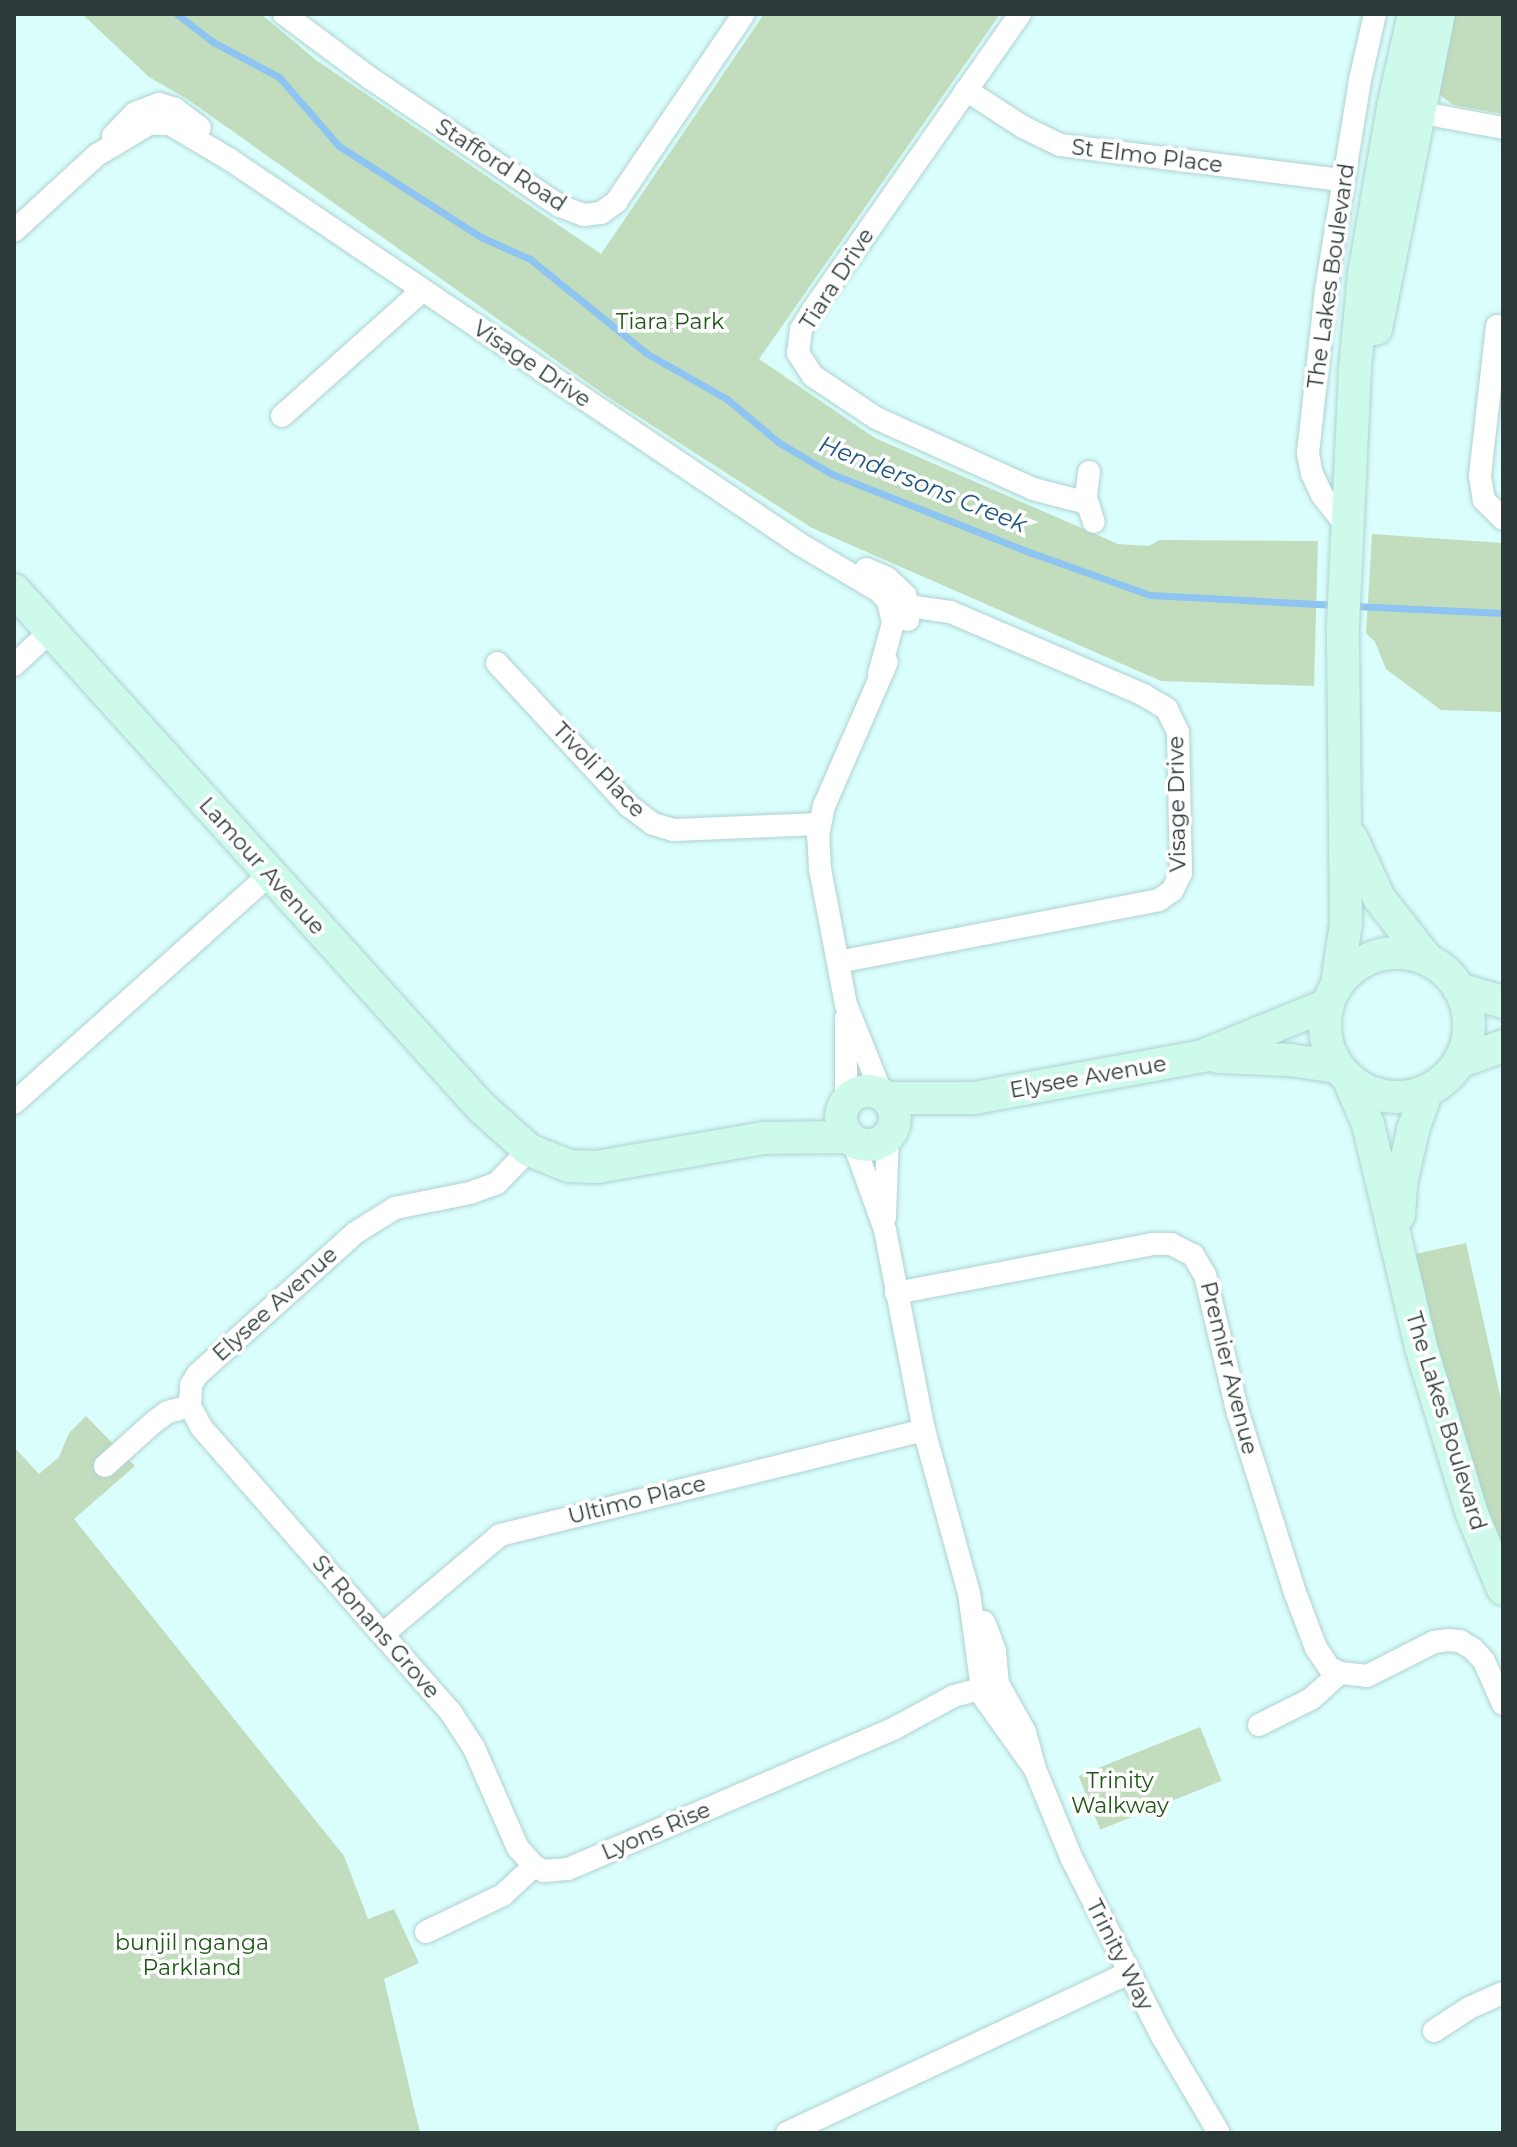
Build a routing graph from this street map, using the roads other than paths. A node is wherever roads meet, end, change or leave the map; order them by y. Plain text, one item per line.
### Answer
1 (284, 14) edge
2 (744, 14) edge
3 (1020, 14) edge
4 (1375, 14) edge
5 (1414, 14) edge
6 (1439, 14) edge
7 (966, 90) junction
8 (1405, 109) junction
9 (1503, 128) edge
10 (1343, 180) junction
11 (14, 231) edge
12 (423, 290) junction
13 (1497, 326) dead end
14 (282, 416) dead end
15 (1089, 472) dead end
16 (1503, 519) edge
17 (1348, 528) junction
18 (14, 590) edge
19 (900, 608) junction
20 (51, 631) junction
21 (497, 663) dead end
22 (14, 665) edge
23 (820, 824) junction
24 (1346, 825) junction
25 (269, 875) junction
26 (1427, 959) junction
27 (838, 962) junction
28 (1459, 989) junction
29 (1332, 995) junction
30 (1503, 1002) edge
31 (846, 1005) junction
32 (1503, 1046) edge
33 (1202, 1056) junction
34 (1459, 1062) junction
35 (1343, 1073) junction
36 (1427, 1090) junction
37 (884, 1096) junction
38 (974, 1098) junction
39 (14, 1103) edge
40 (848, 1122) junction
41 (890, 1134) junction
42 (521, 1144) junction
43 (885, 1230) junction
44 (1398, 1249) junction
45 (896, 1293) junction
46 (190, 1406) junction
47 (924, 1430) junction
48 (105, 1466) dead end
49 (1503, 1589) edge
50 (383, 1634) junction
51 (1340, 1673) junction
52 (987, 1689) junction
53 (1503, 1704) edge
54 (1259, 1725) dead end
55 (534, 1866) junction
56 (426, 1932) dead end
57 (1128, 1973) junction
58 (1503, 1993) edge
59 (1434, 2031) dead end
60 (834, 2123) edge
61 (787, 2133) edge
62 (1219, 2133) edge

1 - 2 street, Stafford Road
3 - 7 street, Tiara Drive
4 - 10 street, The Lakes Boulevard
5 - 8 street
6 - 8 street
7 - 10 street, St Elmo Place
7 - 15 street, Tiara Drive
8 - 9 street
8 - 17 street
10 - 17 street, The Lakes Boulevard
11 - 12 street, Visage Drive
12 - 14 street
12 - 19 street, Visage Drive
13 - 16 street
17 - 24 street
18 - 20 street, Lamour Avenue
19 - 23 street
19 - 27 street, Visage Drive
20 - 22 street
20 - 25 street, Lamour Avenue
21 - 23 street, Tivoli Place
23 - 27 street
24 - 26 street
24 - 29 street
25 - 39 street
25 - 42 street, Lamour Avenue
26 - 28 street
26 - 29 street
27 - 31 street
28 - 30 street
28 - 34 street
29 - 33 street, Elysee Avenue
29 - 35 street
31 - 37 street
31 - 40 street, Trinity Way
32 - 34 street
33 - 35 street, Elysee Avenue
33 - 38 street, Elysee Avenue
34 - 36 street
35 - 36 street
35 - 44 street, The Lakes Boulevard
36 - 44 street, The Lakes Boulevard
37 - 38 street, Elysee Avenue
37 - 40 street
37 - 41 street
38 - 41 street, Elysee Avenue
40 - 41 street
40 - 42 street
40 - 43 street, Trinity Way
41 - 43 street, Trinity Way
42 - 46 street, Elysee Avenue
43 - 45 street, Trinity Way
44 - 49 street, The Lakes Boulevard
45 - 47 street, Trinity Way
45 - 51 street, Premier Avenue
46 - 48 street
46 - 50 street, St Ronans Grove
47 - 50 street, Ultimo Place
47 - 52 street, Trinity Way
50 - 55 street, St Ronans Grove
51 - 53 street
51 - 54 street
52 - 55 street, Lyons Rise
52 - 57 street, Trinity Way
55 - 56 street
57 - 60 street
57 - 62 street, Trinity Way
58 - 59 street
60 - 61 street

